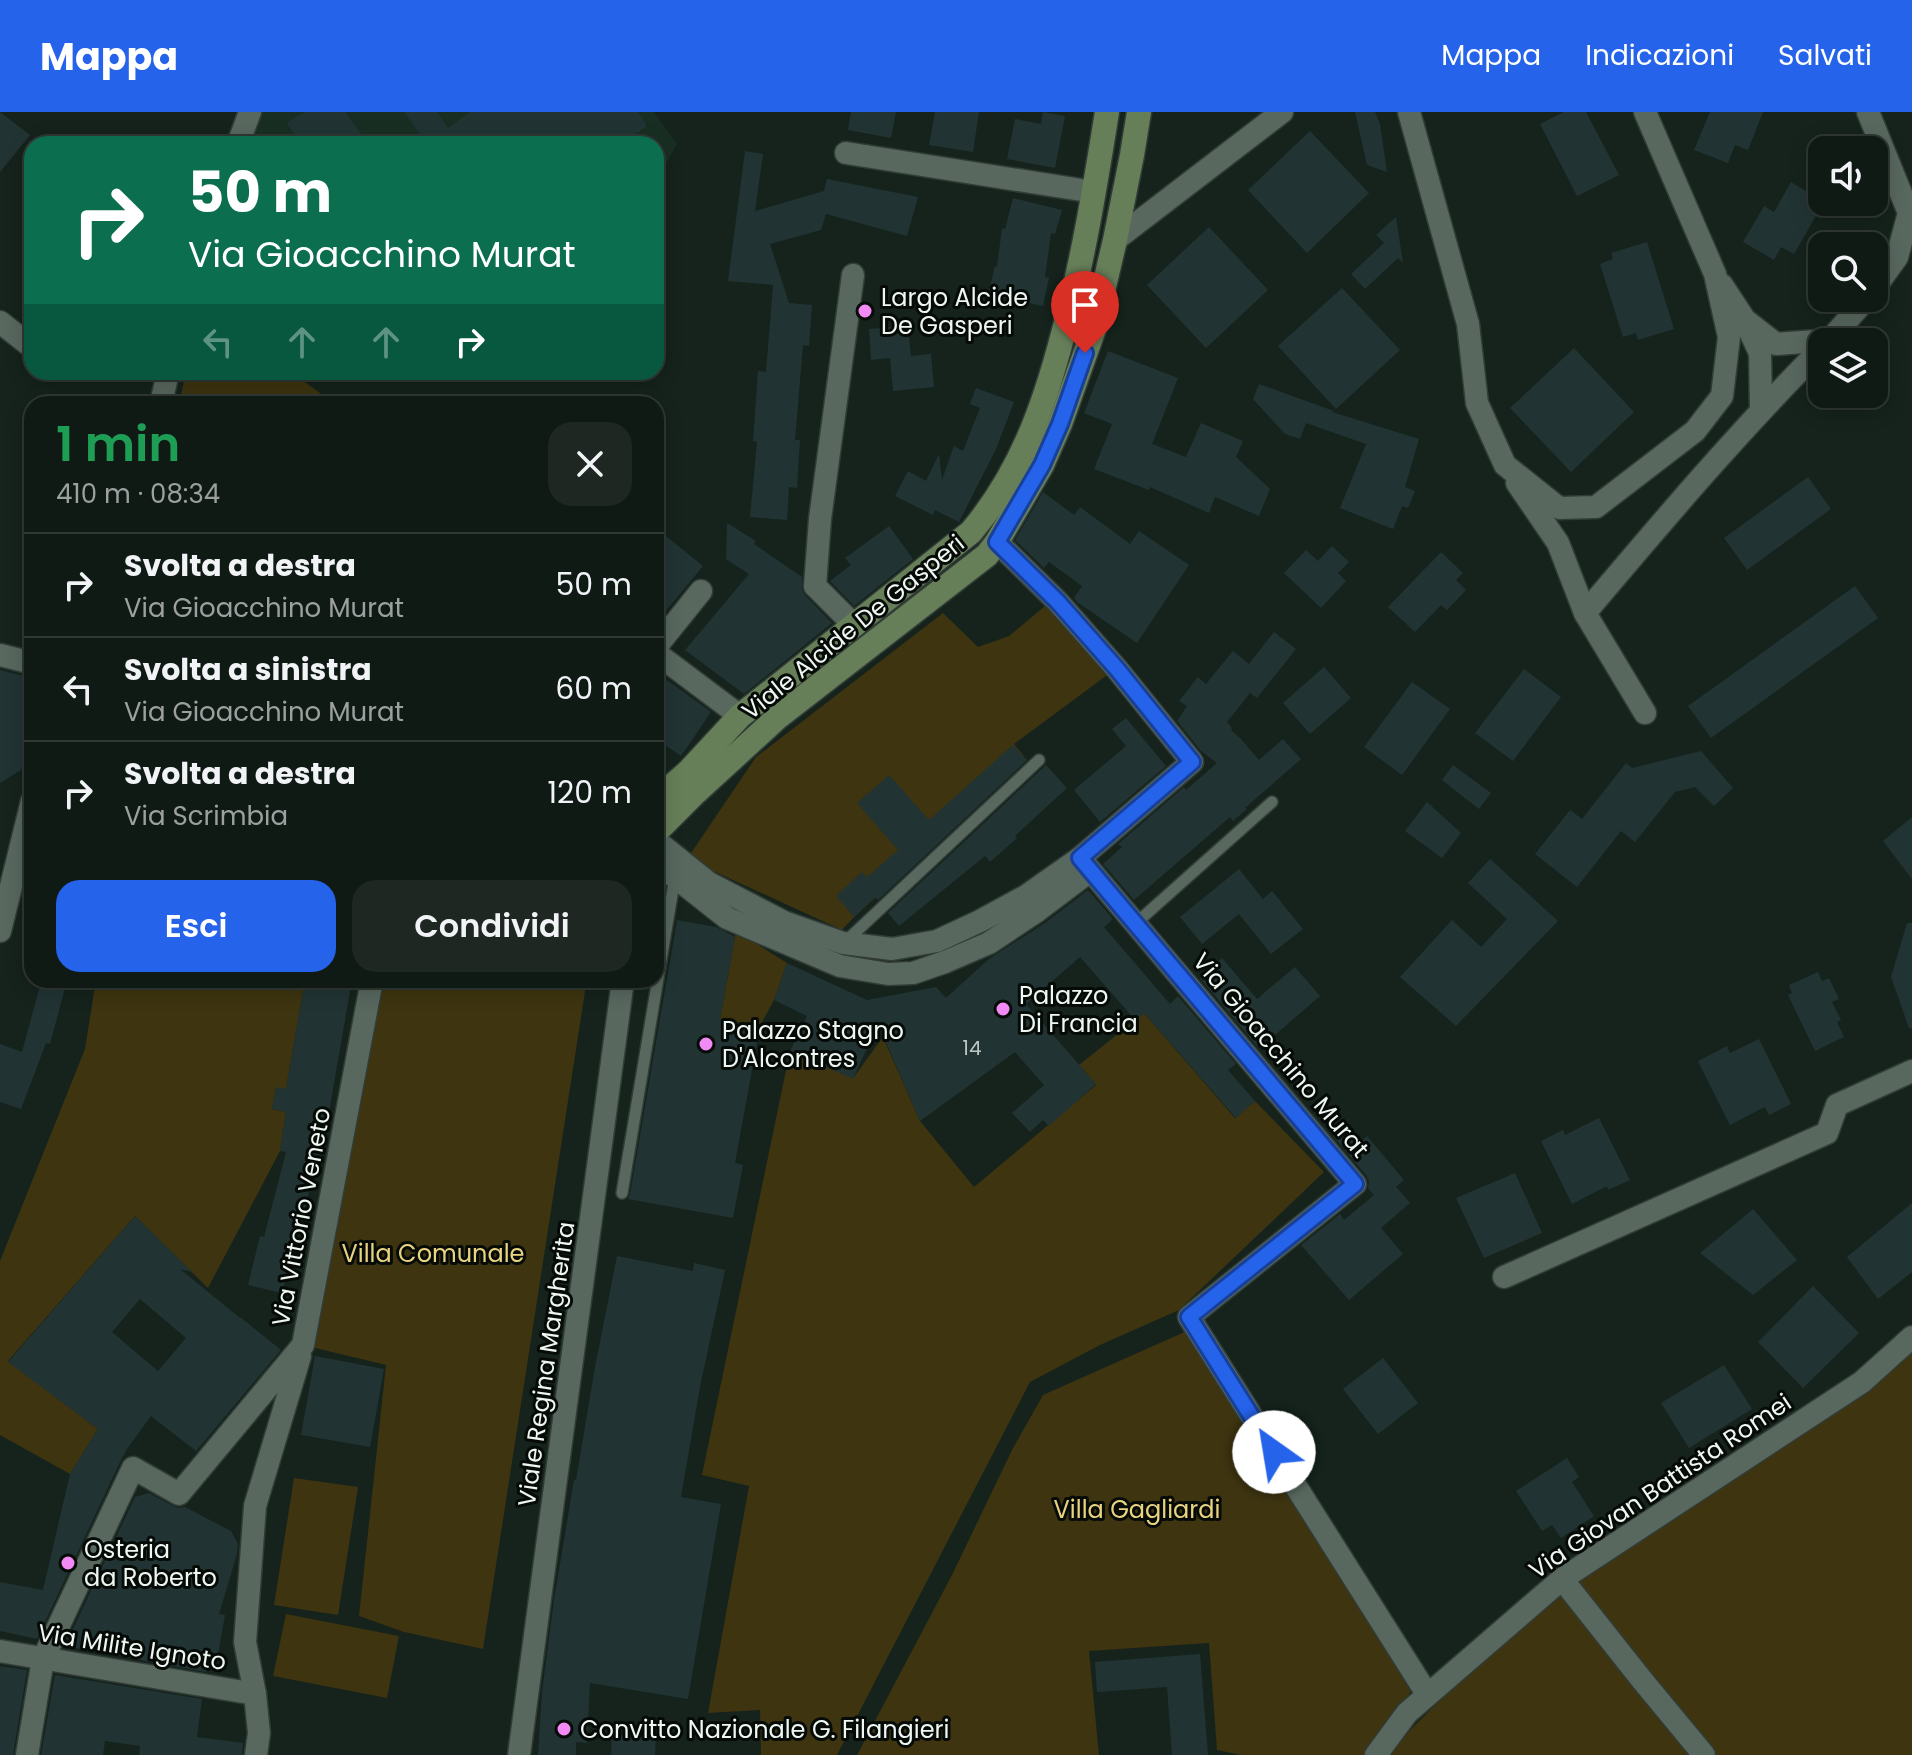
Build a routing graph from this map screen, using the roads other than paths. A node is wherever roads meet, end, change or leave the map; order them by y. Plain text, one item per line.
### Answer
1 (250, 112) edge
2 (1107, 112) edge
3 (1139, 112) edge
4 (1282, 112) edge
5 (1409, 112) edge
6 (1645, 112) edge
7 (1868, 112) edge
8 (241, 136) edge
9 (846, 153) dead end
10 (1094, 192) junction
11 (1115, 240) junction
12 (1888, 270) edge
13 (1715, 274) junction
14 (853, 275) dead end
15 (1855, 312) edge
16 (1745, 320) junction
17 (0, 322) edge
18 (1840, 328) edge
19 (24, 341) edge
20 (1808, 343) edge
21 (1808, 362) edge
22 (1761, 410) junction
23 (1505, 465) junction
24 (997, 542) junction
25 (701, 591) dead end
26 (1585, 613) junction
27 (854, 625) junction
28 (664, 640) edge
29 (0, 655) edge
30 (664, 656) edge
31 (24, 661) edge
32 (1645, 713) dead end
33 (740, 716) junction
34 (1039, 760) dead end
35 (664, 793) edge
36 (1272, 802) dead end
37 (664, 832) edge
38 (24, 834) edge
39 (664, 845) edge
40 (664, 852) edge
41 (1085, 865) junction
42 (676, 877) junction
43 (1135, 924) junction
44 (0, 931) edge
45 (843, 943) junction
46 (664, 947) edge
47 (370, 988) edge
48 (622, 988) edge
49 (657, 988) edge
50 (1912, 1071) edge
51 (622, 1193) dead end
52 (1504, 1277) dead end
53 (1912, 1337) edge
54 (303, 1345) junction
55 (1562, 1579) junction
56 (0, 1651) edge
57 (43, 1659) junction
58 (255, 1694) junction
59 (1427, 1694) junction
60 (27, 1755) edge
61 (256, 1755) edge
62 (519, 1755) edge
63 (1376, 1755) edge
64 (1704, 1755) edge

1 - 8 street
2 - 10 main road, Viale Alcide De Gasperi
3 - 11 main road, Viale Alcide De Gasperi
4 - 11 street
5 - 23 street
6 - 13 street
7 - 12 street
9 - 10 street
10 - 27 main road, Viale Alcide De Gasperi
11 - 24 main road, Viale Alcide De Gasperi
13 - 16 street
13 - 23 street
14 - 27 street
15 - 18 street
16 - 20 street
16 - 22 street
17 - 19 street
21 - 22 street
22 - 26 street
23 - 26 street
24 - 37 main road, Viale Alcide De Gasperi
24 - 41 street
25 - 28 street
26 - 32 street
27 - 33 main road, Viale Alcide De Gasperi
29 - 31 street
30 - 33 street
33 - 35 main road, Viale Alcide De Gasperi
34 - 45 lane
36 - 43 lane
38 - 44 street
39 - 45 street
40 - 42 street
41 - 42 street
41 - 43 street, Via Gioacchino Murat
41 - 45 street
42 - 46 lane
43 - 59 street, Via Gioacchino Murat
47 - 54 street, Via Vittorio Veneto
48 - 62 street, Viale Regina Margherita
49 - 51 lane
50 - 52 street
53 - 55 street, Via Giovan Battista Romei
54 - 57 street, Via Vittorio Veneto
54 - 58 street
55 - 59 street, Via Giovan Battista Romei
55 - 64 street
56 - 57 street, Via Milite Ignoto
57 - 58 street, Via Milite Ignoto
57 - 60 street
58 - 61 street
59 - 63 street, Via Giovan Battista Romei

